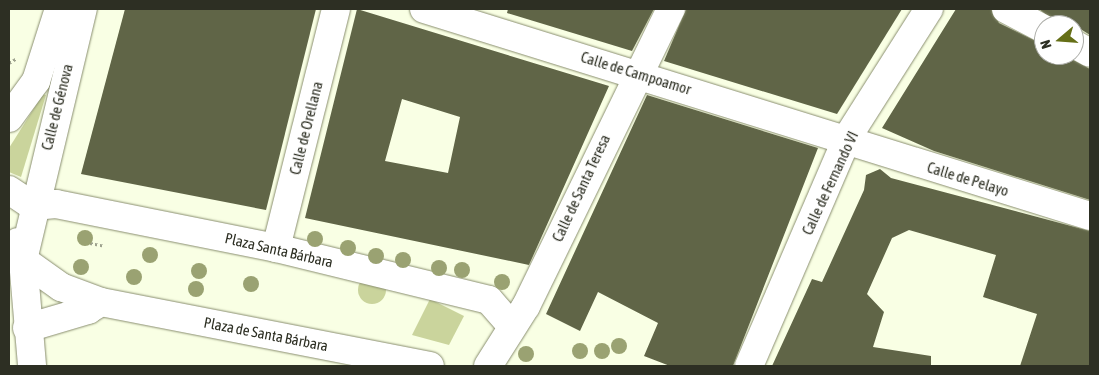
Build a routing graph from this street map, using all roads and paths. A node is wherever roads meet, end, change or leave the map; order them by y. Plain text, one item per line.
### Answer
1 (60, 9) edge
2 (82, 9) edge
3 (336, 9) edge
4 (424, 9) edge
5 (671, 9) edge
6 (929, 9) edge
7 (1006, 9) edge
8 (1034, 24) edge
9 (637, 73) junction
10 (9, 118) edge
11 (847, 138) junction
12 (9, 190) edge
13 (33, 206) junction
14 (1090, 216) edge
15 (9, 232) edge
16 (90, 243) dead end
17 (105, 246) dead end
18 (276, 248) junction
19 (23, 260) junction
20 (101, 302) junction
21 (512, 326) junction
22 (18, 332) edge
23 (32, 366) edge
24 (430, 366) edge
25 (488, 366) edge
26 (749, 366) edge

1 - 10 street, Calle de Génova
2 - 13 street, Calle de Génova
3 - 18 street, Calle de Orellana
4 - 9 street, Calle de Campoamor
5 - 9 street, Calle de Santa Teresa
6 - 11 street, Calle de Fernando VI
7 - 8 street
9 - 11 street, Calle de Campoamor
9 - 21 street, Calle de Santa Teresa
11 - 14 street, Calle de Pelayo
11 - 26 street, Calle de Fernando VI
12 - 13 street
13 - 18 street, Plaza Santa Bárbara
13 - 19 street, Calle de Génova
15 - 19 street
16 - 17 path
18 - 21 street, Plaza Santa Bárbara
19 - 20 street, Plaza de Santa Bárbara
19 - 22 street
20 - 22 street
20 - 24 street, Plaza de Santa Bárbara
21 - 25 street, Calle de Santa Teresa
22 - 23 street

